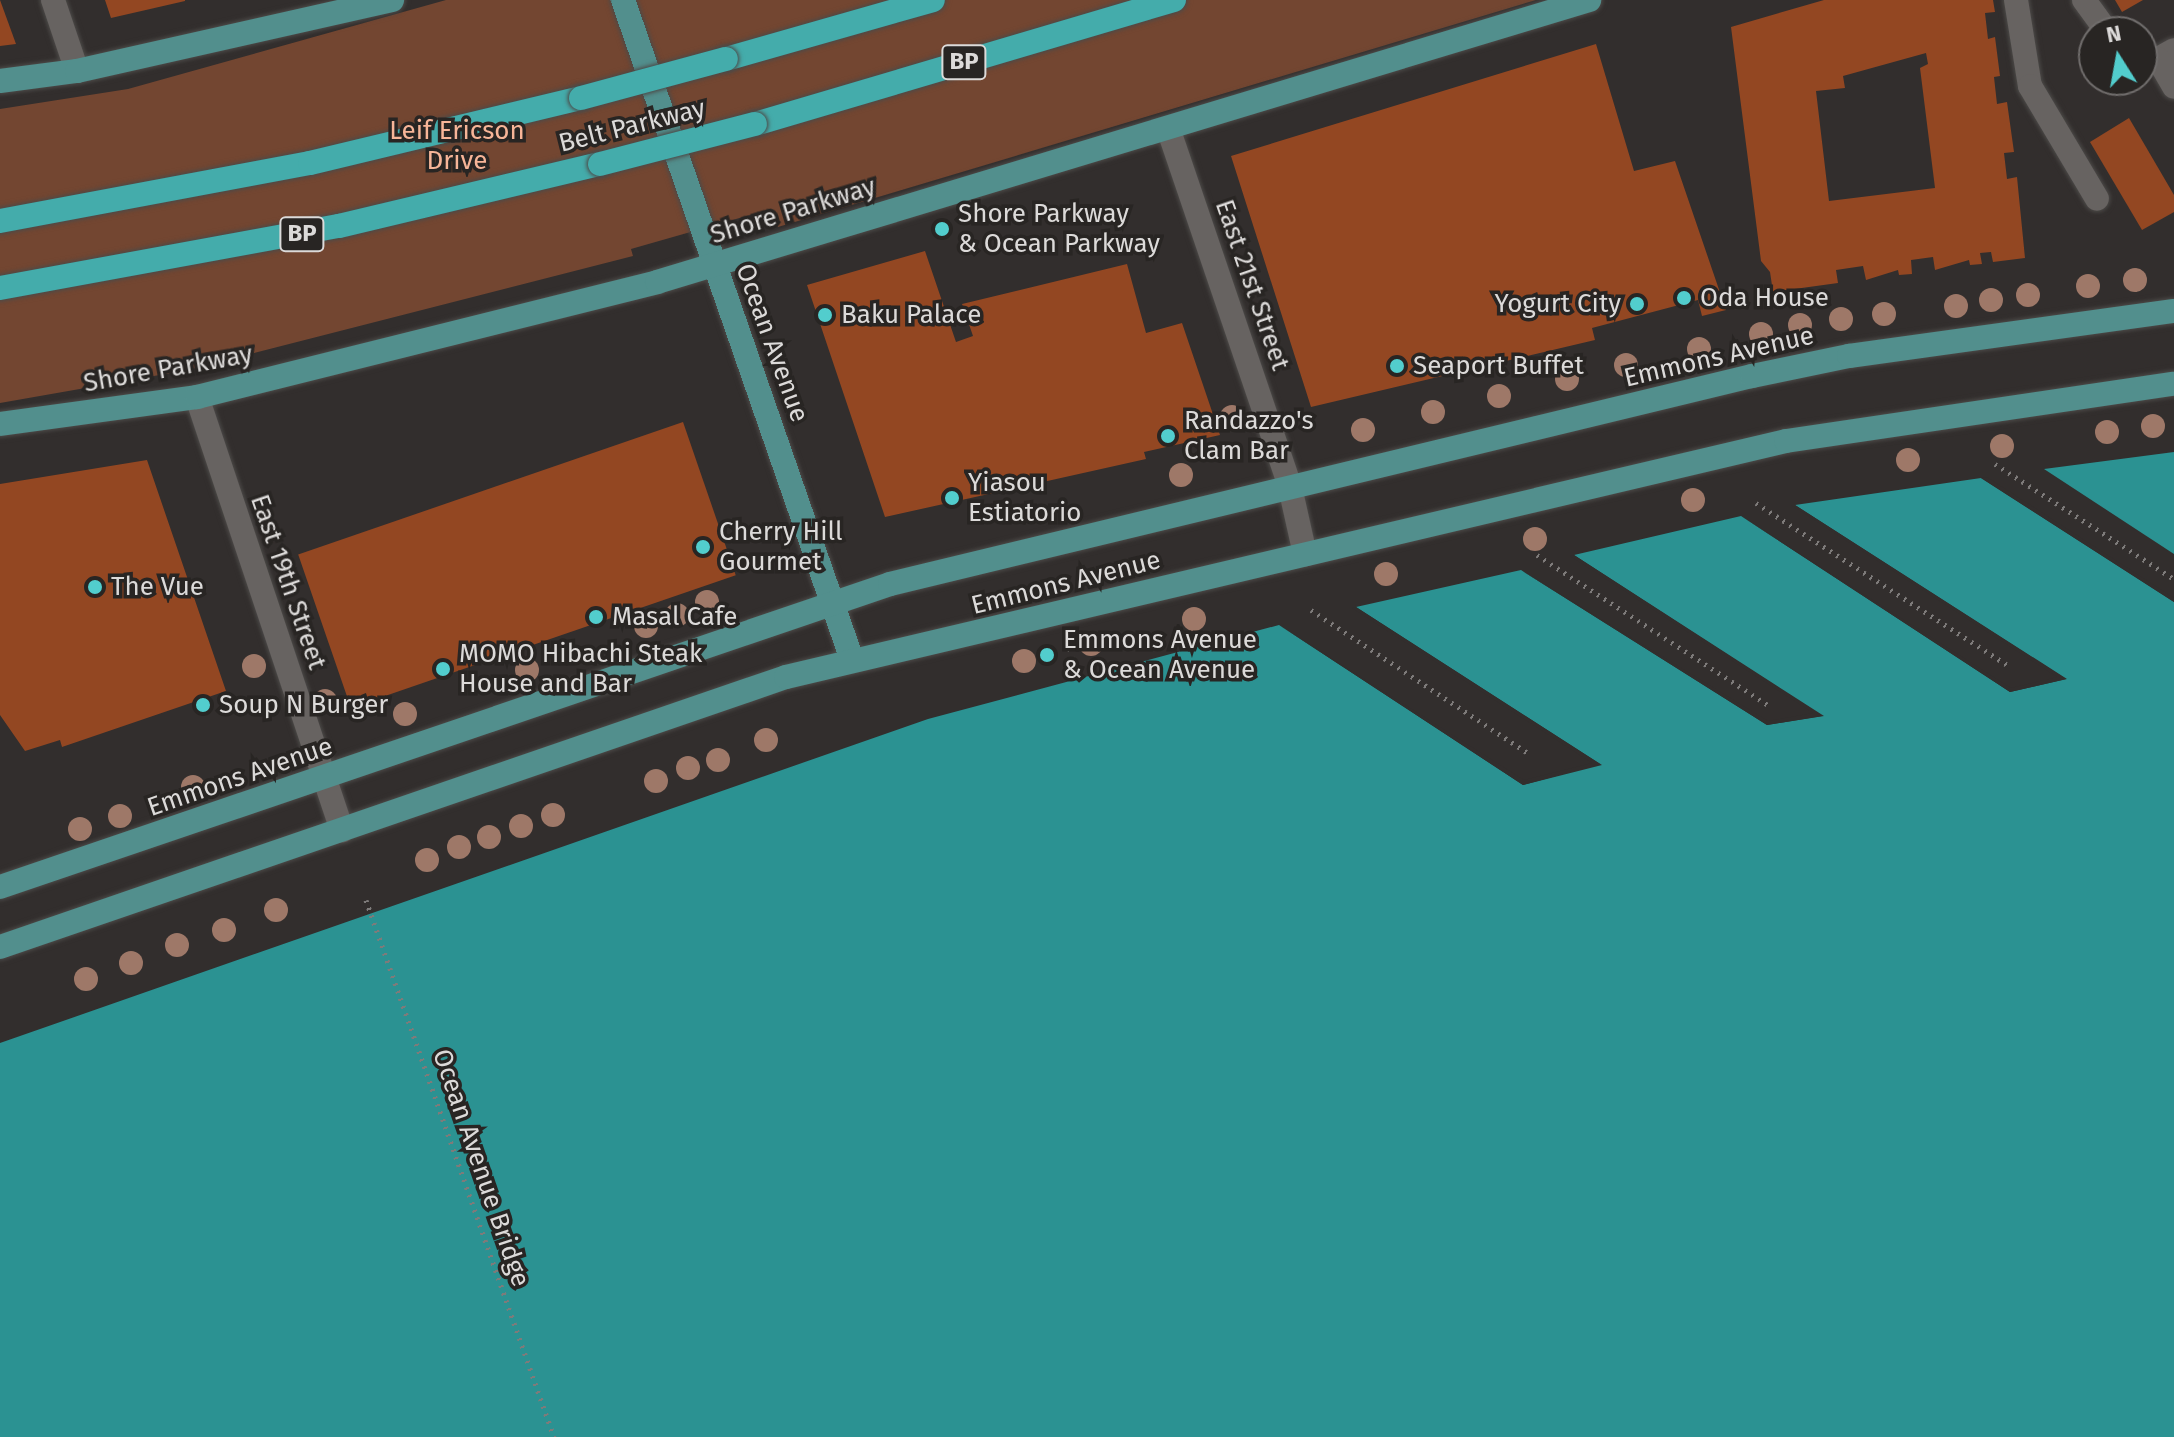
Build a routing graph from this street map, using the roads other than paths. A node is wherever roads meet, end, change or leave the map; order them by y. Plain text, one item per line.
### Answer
1 (53, 0) edge
2 (392, 0) edge
3 (623, 0) edge
4 (933, 0) edge
5 (1174, 0) edge
6 (1589, 0) edge
7 (2016, 0) edge
8 (2158, 55) edge
9 (77, 71) junction
10 (0, 81) edge
11 (2174, 87) edge
12 (1168, 128) junction
13 (2097, 199) dead end
14 (0, 221) edge
15 (714, 264) junction
16 (0, 288) edge
17 (2174, 311) edge
18 (2174, 384) edge
19 (197, 397) junction
20 (0, 424) edge
21 (1290, 487) junction
22 (1305, 554) junction
23 (834, 604) junction
24 (852, 660) junction
25 (324, 778) junction
26 (342, 830) junction
27 (0, 887) edge
28 (0, 947) edge

1 - 9 street
2 - 9 main road
3 - 15 main road, Ocean Avenue
4 - 14 highway, Belt Parkway, bridge
5 - 16 highway, Belt Parkway / BP, bridge
6 - 12 main road, Shore Parkway
7 - 13 street
8 - 11 street
9 - 10 main road
12 - 15 main road, Shore Parkway
12 - 21 street, East 21st Street
15 - 19 main road, Shore Parkway
15 - 23 main road, Ocean Avenue
17 - 21 main road, Emmons Avenue
18 - 22 main road, Emmons Avenue
19 - 20 main road, Shore Parkway
19 - 25 street, East 19th Street
21 - 22 street, East 21st Street
21 - 23 main road, Emmons Avenue
22 - 24 main road, Emmons Avenue
23 - 24 main road, Ocean Avenue
23 - 25 main road, Emmons Avenue
24 - 26 main road, Emmons Avenue
25 - 26 street, East 19th Street
25 - 27 main road, Emmons Avenue
26 - 28 main road, Emmons Avenue

